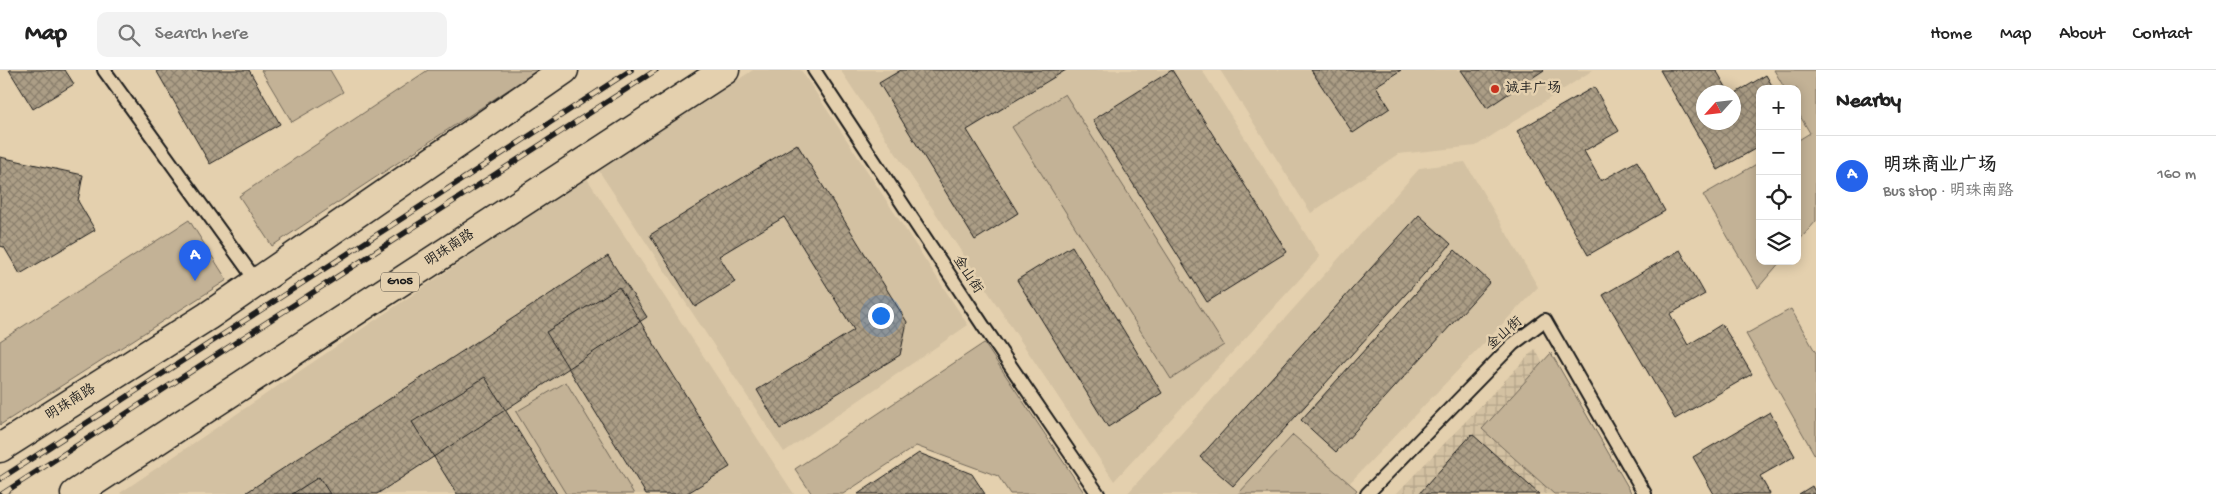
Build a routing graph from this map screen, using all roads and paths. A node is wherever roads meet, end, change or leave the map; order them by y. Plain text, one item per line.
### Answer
1 (104, 70) edge
2 (564, 70) edge
3 (725, 70) edge
4 (814, 70) edge
5 (257, 282) junction
6 (0, 448) edge
7 (75, 494) edge
8 (1098, 494) edge
9 (1367, 494) edge
10 (1645, 494) edge

1 - 5 lane
2 - 5 highway, 明珠南路
3 - 7 highway, 明珠南路 / G105
4 - 8 lane, 金山街
5 - 6 highway, 明珠南路
9 - 10 lane, 金山街

